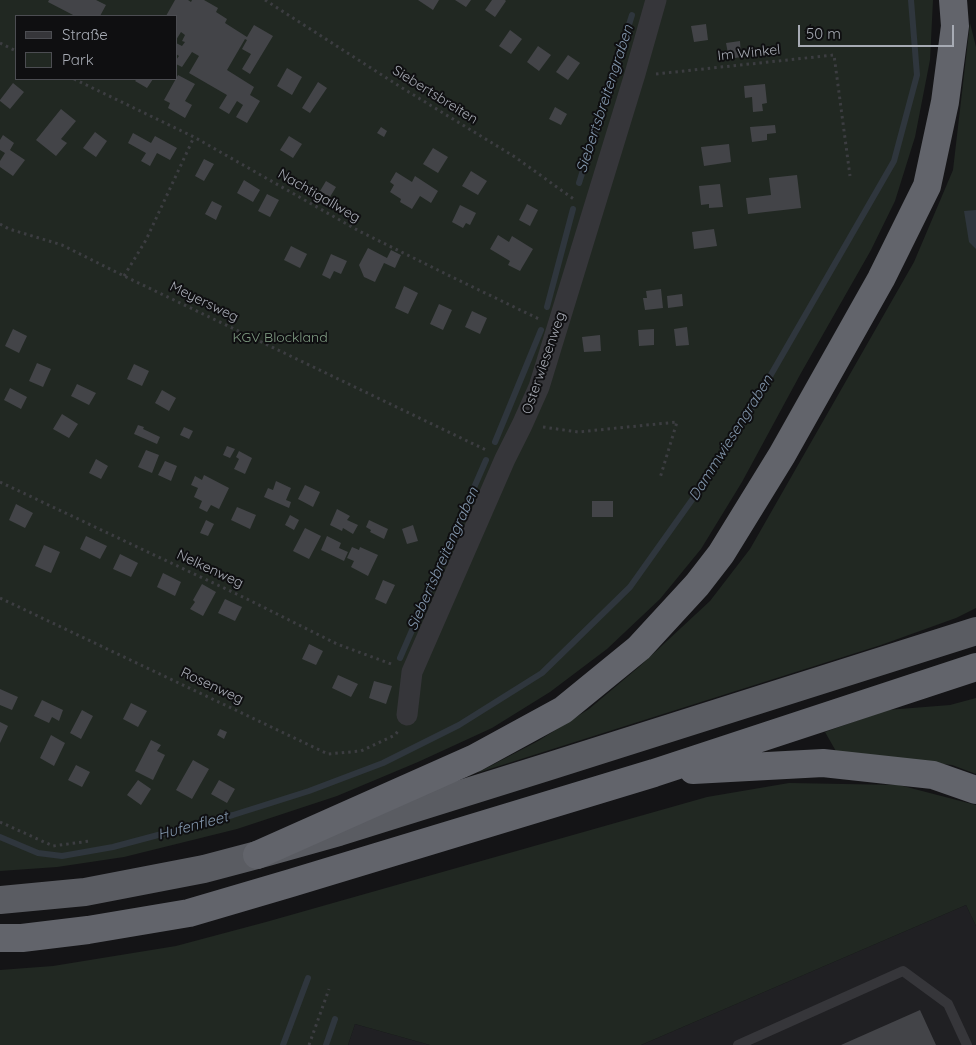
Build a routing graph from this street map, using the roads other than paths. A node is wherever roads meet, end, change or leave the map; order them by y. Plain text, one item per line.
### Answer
1 (656, 0) edge
2 (953, 0) edge
3 (976, 631) edge
4 (976, 667) edge
5 (407, 715) road end
6 (654, 772) junction
7 (976, 790) edge
8 (257, 855) junction
9 (0, 900) edge
10 (0, 938) edge
11 (738, 1045) edge
12 (967, 1045) edge

1 - 5 street, Osterwiesenweg
2 - 8 highway
3 - 8 highway
4 - 6 highway
6 - 7 highway
6 - 10 highway
8 - 9 highway
11 - 12 lane

